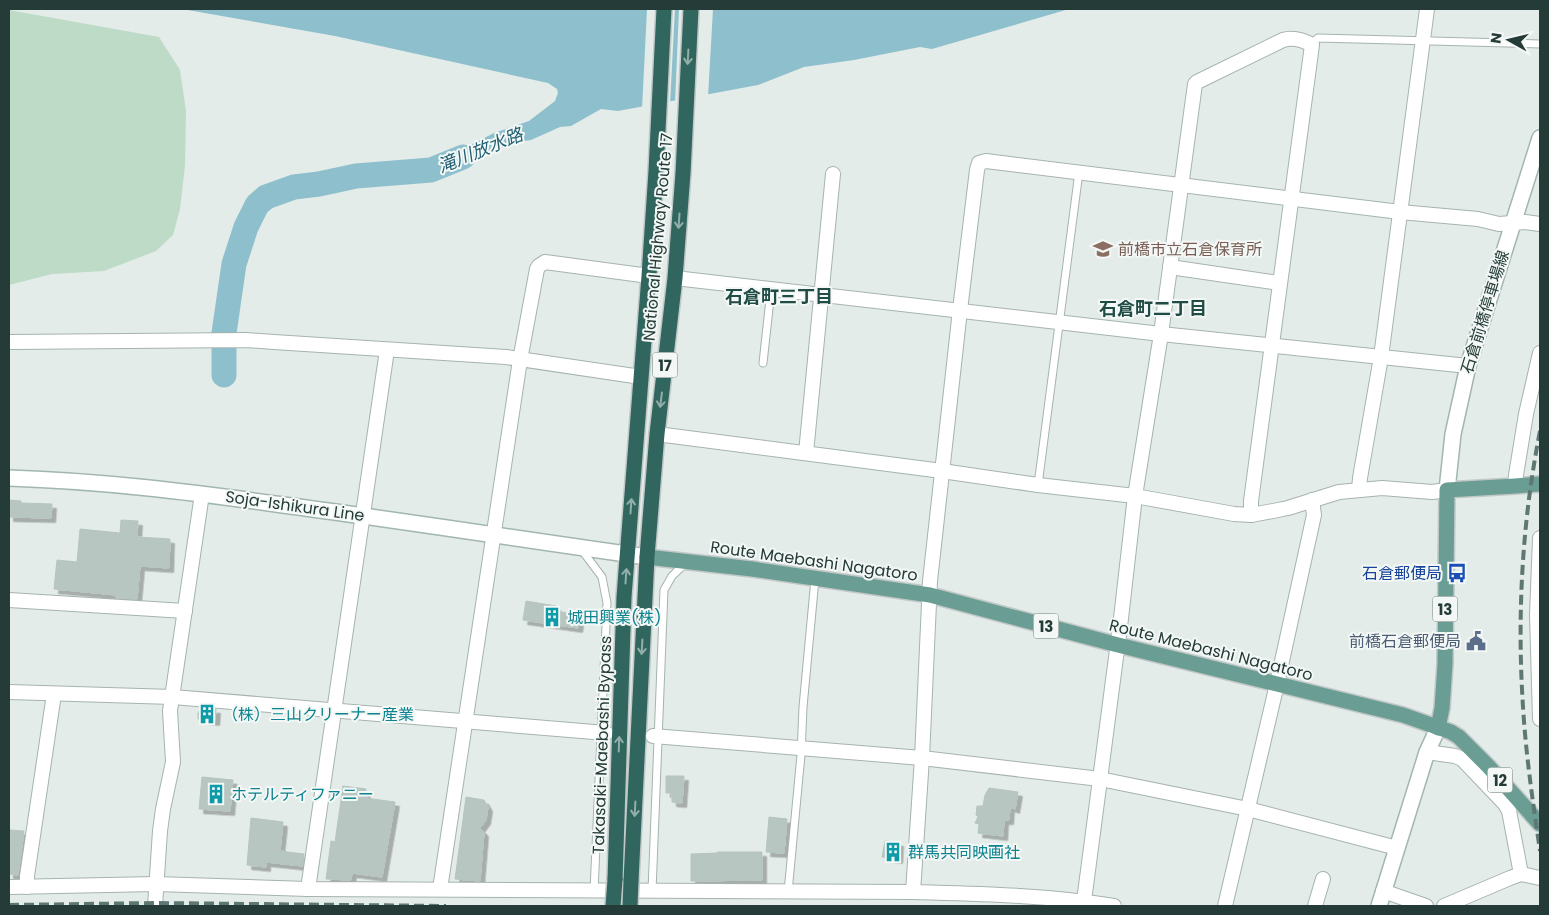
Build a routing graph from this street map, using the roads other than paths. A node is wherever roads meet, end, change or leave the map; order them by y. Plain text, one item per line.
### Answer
1 (664, 9) edge
2 (691, 9) edge
3 (1427, 9) edge
4 (1423, 41) junction
5 (1540, 44) edge
6 (1312, 45) junction
7 (1540, 138) edge
8 (1079, 172) junction
9 (833, 174) dead end
10 (1181, 185) junction
11 (1291, 198) junction
12 (1400, 212) junction
13 (1512, 223) junction
14 (1540, 224) edge
15 (1170, 267) junction
16 (649, 276) junction
17 (675, 278) junction
18 (1280, 283) junction
19 (771, 290) junction
20 (820, 295) junction
21 (960, 310) junction
22 (1060, 322) junction
23 (1161, 334) junction
24 (9, 342) edge
25 (1272, 345) junction
26 (387, 350) junction
27 (1540, 353) edge
28 (1381, 357) junction
29 (520, 360) junction
30 (763, 363) dead end
31 (1468, 366) junction
32 (641, 377) junction
33 (657, 434) junction
34 (806, 453) junction
35 (942, 471) junction
36 (9, 478) edge
37 (1540, 484) edge
38 (1038, 485) junction
39 (1515, 486) junction
40 (1359, 490) junction
41 (1447, 490) junction
42 (202, 494) junction
43 (1136, 496) junction
44 (1312, 500) junction
45 (1251, 515) junction
46 (364, 516) junction
47 (493, 535) junction
48 (1540, 538) edge
49 (580, 548) junction
50 (627, 554) junction
51 (647, 557) junction
52 (688, 562) junction
53 (815, 579) junction
54 (930, 596) junction
55 (9, 600) edge
56 (185, 611) junction
57 (1539, 615) edge
58 (1118, 645) junction
59 (1277, 684) junction
60 (9, 692) edge
61 (54, 694) junction
62 (173, 697) junction
63 (334, 710) junction
64 (1540, 716) edge
65 (464, 720) junction
66 (1438, 728) junction
67 (603, 732) junction
68 (656, 736) junction
69 (802, 748) junction
70 (1427, 752) junction
71 (922, 758) junction
72 (1100, 779) junction
73 (1248, 809) junction
74 (1540, 824) edge
75 (1397, 848) junction
76 (1521, 874) junction
77 (1540, 878) edge
78 (1323, 879) dead end
79 (156, 884) junction
80 (9, 887) edge
81 (27, 887) junction
82 (308, 889) junction
83 (440, 889) junction
84 (594, 891) junction
85 (652, 891) junction
86 (1384, 891) junction
87 (788, 892) junction
88 (913, 892) junction
89 (1084, 901) junction
90 (156, 906) edge
91 (613, 906) edge
92 (630, 906) edge
93 (1114, 906) edge
94 (1225, 906) edge
95 (1315, 906) edge
96 (1379, 906) edge
97 (1426, 906) edge
98 (1444, 906) edge

1 - 16 highway, National Highway Route 17 / 17
2 -> 17 highway, National Highway Route 17 / 17
3 - 4 street
4 - 5 lane
4 - 6 lane
4 - 12 street
6 - 10 street
6 - 11 street
7 - 13 main road, 石倉前橋停車場線
8 - 10 street
8 - 21 street
8 - 22 lane
9 - 20 street
10 - 11 street
10 - 15 street
11 - 12 street
11 - 18 street
12 - 13 street
12 - 28 street
13 - 14 street
13 - 31 main road, 石倉前橋停車場線
15 - 18 street
15 - 23 street
16 - 29 street
16 - 32 highway, National Highway Route 17 / 17
17 - 19 street
17 -> 33 highway, National Highway Route 17 / 17
18 - 25 street
19 - 20 street
19 - 30 lane
20 - 21 street
20 - 34 street
21 - 22 street
21 - 35 street
22 - 23 street
22 - 38 lane
23 - 25 street
23 - 43 street
24 - 26 street
25 - 28 street
25 - 45 street
26 - 29 street
26 - 46 street
27 - 39 street
28 - 31 street
28 - 40 street
29 - 32 street
29 - 47 street
31 - 41 main road, 石倉前橋停車場線
50 -> 32 highway, National Highway Route 17 / 17
33 - 34 street
33 - 51 highway, National Highway Route 17 / 17
34 - 35 street
35 - 38 street
35 - 54 street
36 - 42 main road, Soja-Ishikura Line
37 - 39 main road
38 - 43 street
39 - 41 main road
40 - 41 street
40 - 44 street
41 - 66 main road, 13
42 - 46 main road, Soja-Ishikura Line
42 - 56 street
43 - 45 street
43 - 58 street
44 - 45 street
44 - 59 street
46 - 47 main road, Soja-Ishikura Line
46 - 63 street
47 - 49 main road, Soja-Ishikura Line
47 - 65 street
48 - 57 street
49 - 50 main road, Soja-Ishikura Line
49 - 67 lane
50 - 51 main road, Soja-Ishikura Line
91 -> 50 highway, Takasaki-Maebashi Bypass / 17, bridge
51 - 52 main road, Route Maebashi Nagatoro / 13
51 -> 92 highway, 17, bridge
52 - 53 main road, Route Maebashi Nagatoro / 13
52 - 68 lane
53 - 54 main road, Route Maebashi Nagatoro / 13
53 - 69 lane
54 - 58 main road, Route Maebashi Nagatoro / 13
54 - 71 street
55 - 56 street
56 - 62 street
57 - 64 street
58 - 59 main road, Route Maebashi Nagatoro / 13
58 - 72 street
59 - 66 main road, Route Maebashi Nagatoro / 13
59 - 73 street
60 - 61 street
61 - 62 street
61 - 81 street
62 - 63 street
62 - 79 street
63 - 65 street
63 - 82 street
65 - 67 street
65 - 83 street
66 - 70 main road
66 - 74 main road, 12
67 - 84 lane
68 - 69 street
68 - 85 lane
69 - 71 street
69 - 87 lane
70 - 75 main road
70 - 76 street
71 - 72 street
71 - 88 street
72 - 73 street
72 - 89 street
73 - 75 street
73 - 94 street
75 - 86 main road
76 - 77 street
76 - 98 street
78 - 95 street
79 - 81 street
79 - 82 street
79 - 90 street
80 - 81 street
82 - 83 street
83 - 84 street
84 - 85 street
85 - 87 street
86 - 96 main road
86 - 97 street
87 - 88 street
88 - 89 street
89 - 93 street

